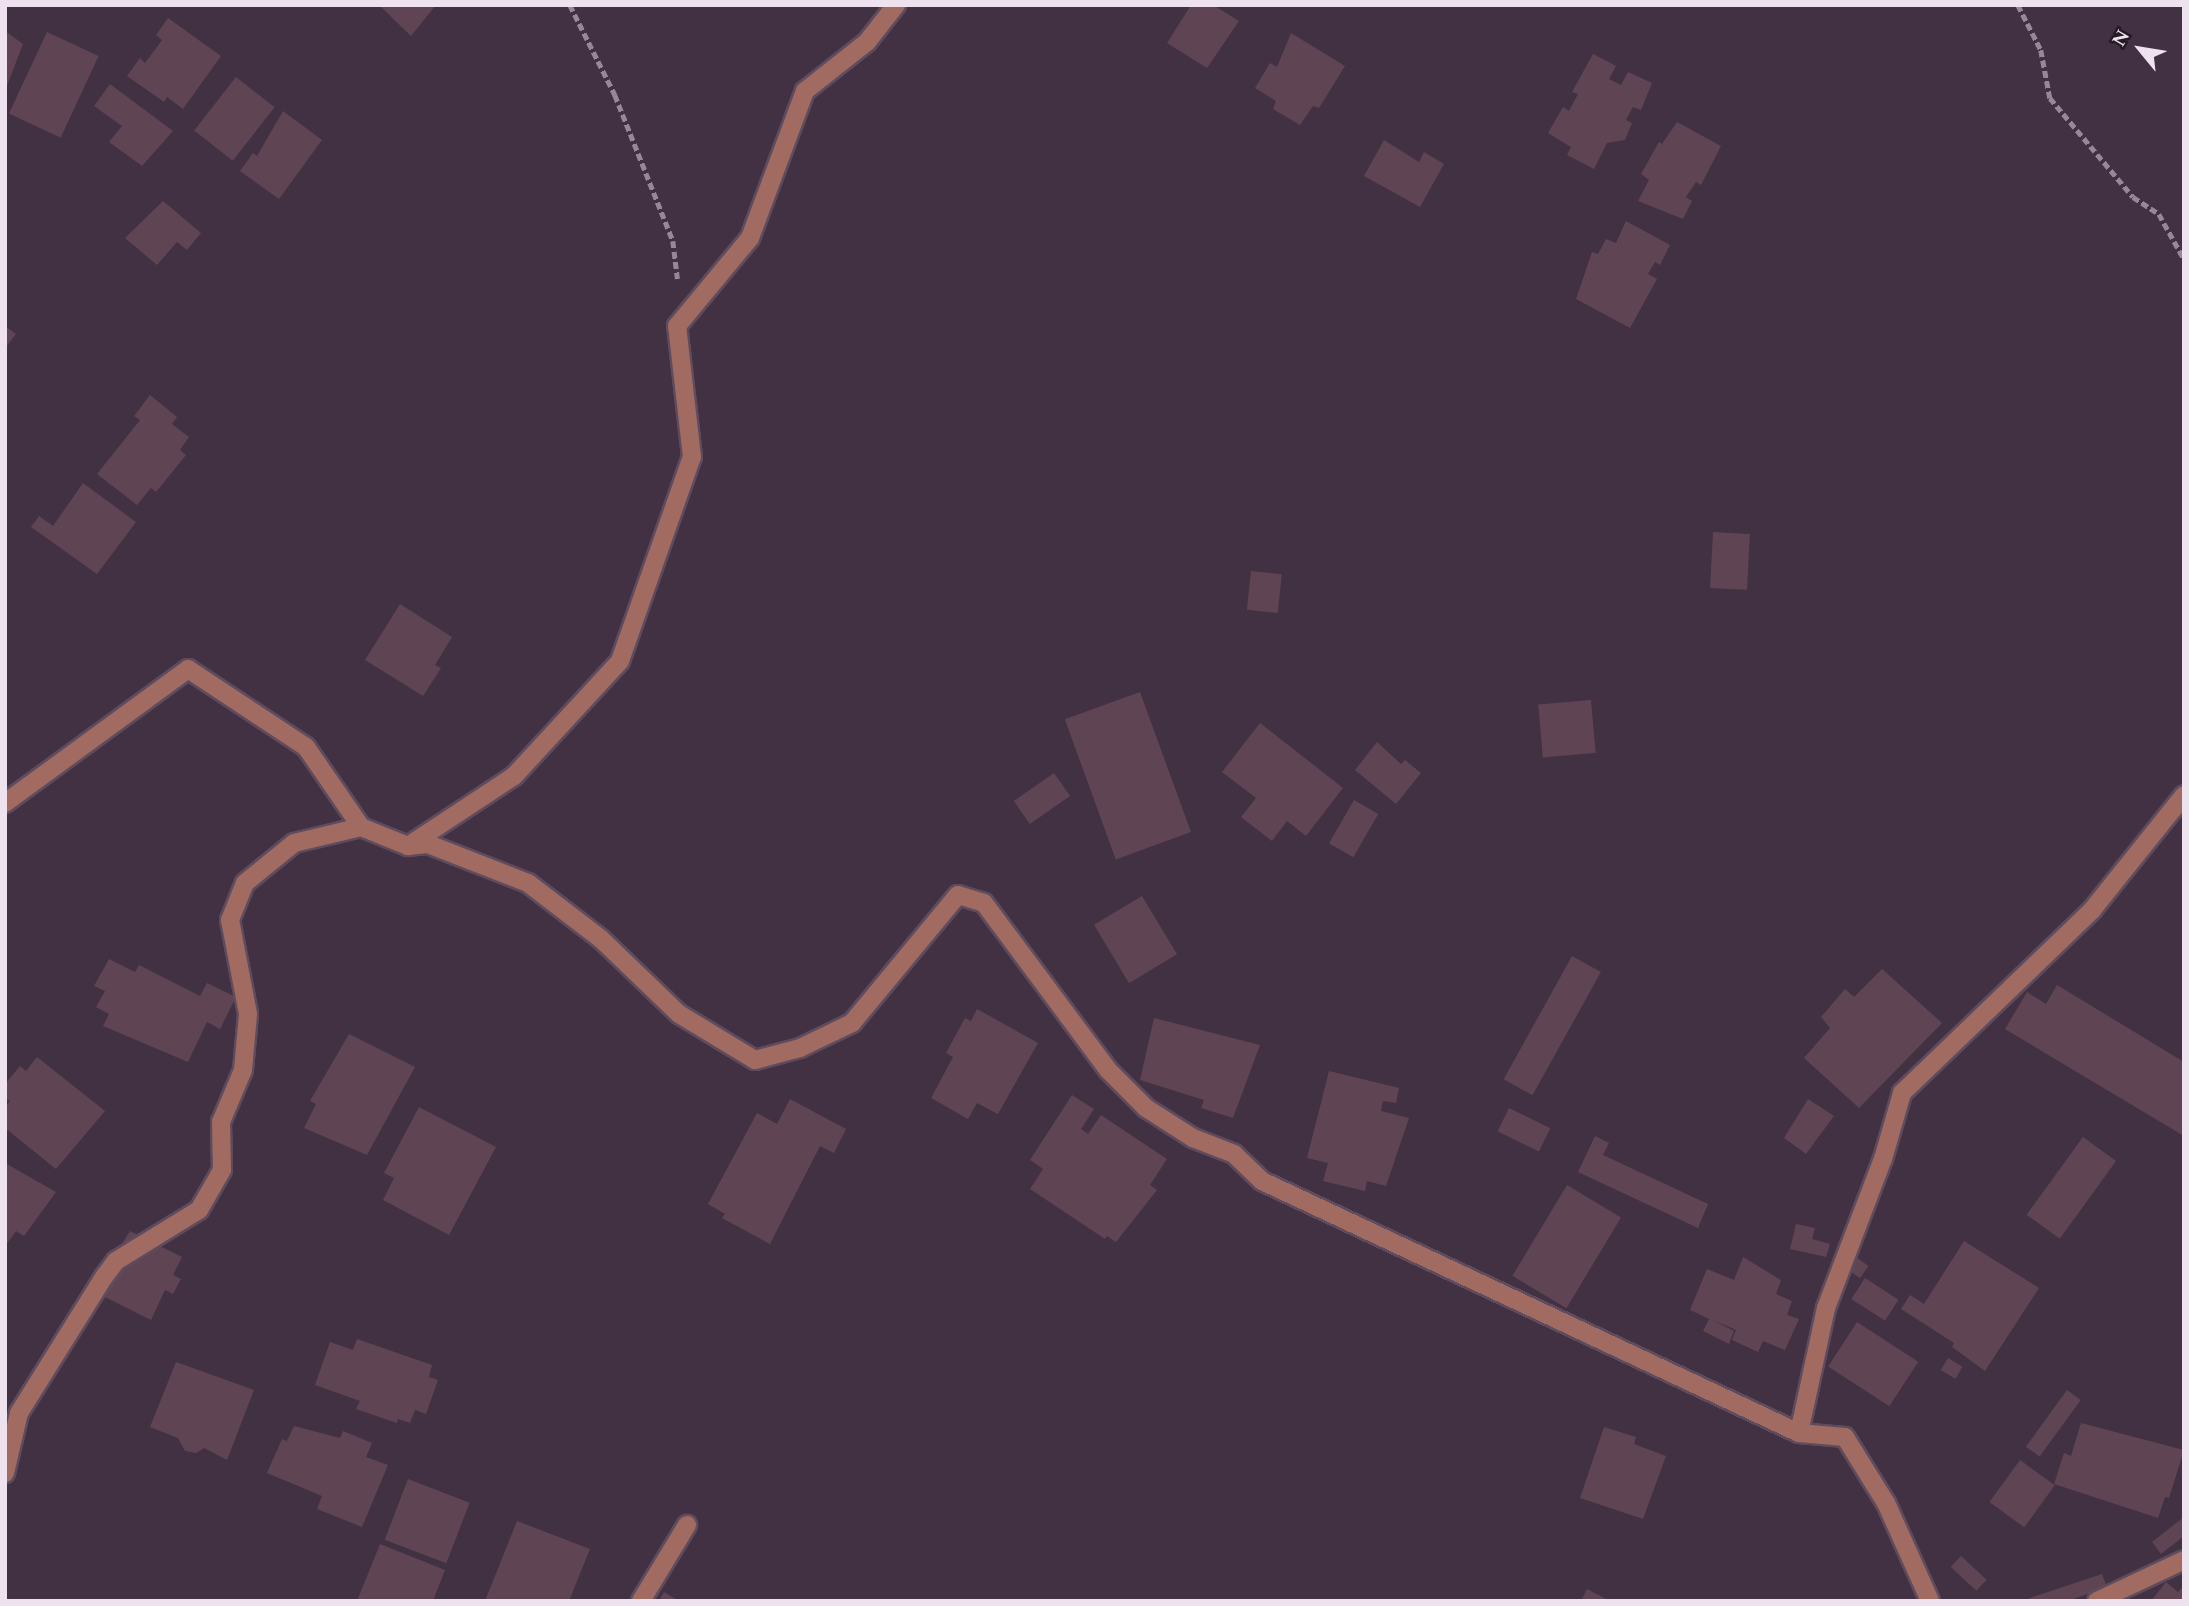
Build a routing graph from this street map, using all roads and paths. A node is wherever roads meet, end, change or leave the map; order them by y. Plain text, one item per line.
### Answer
1 (570, 5) edge
2 (896, 5) edge
3 (2018, 5) edge
4 (2184, 259) edge
5 (677, 326) junction
6 (2184, 795) edge
7 (5, 803) edge
8 (361, 827) junction
9 (408, 846) junction
10 (12, 1410) edge
11 (1799, 1433) junction
12 (5, 1473) edge
13 (687, 1525) dead end
14 (2184, 1560) edge
15 (640, 1601) edge
16 (1930, 1601) edge
17 (2097, 1601) edge

1 - 5 path
2 - 5 street
3 - 4 path
5 - 9 street
6 - 11 street
7 - 8 street
8 - 9 street
8 - 10 street
9 - 11 street
10 - 12 street
11 - 16 street
13 - 15 street
14 - 17 street

